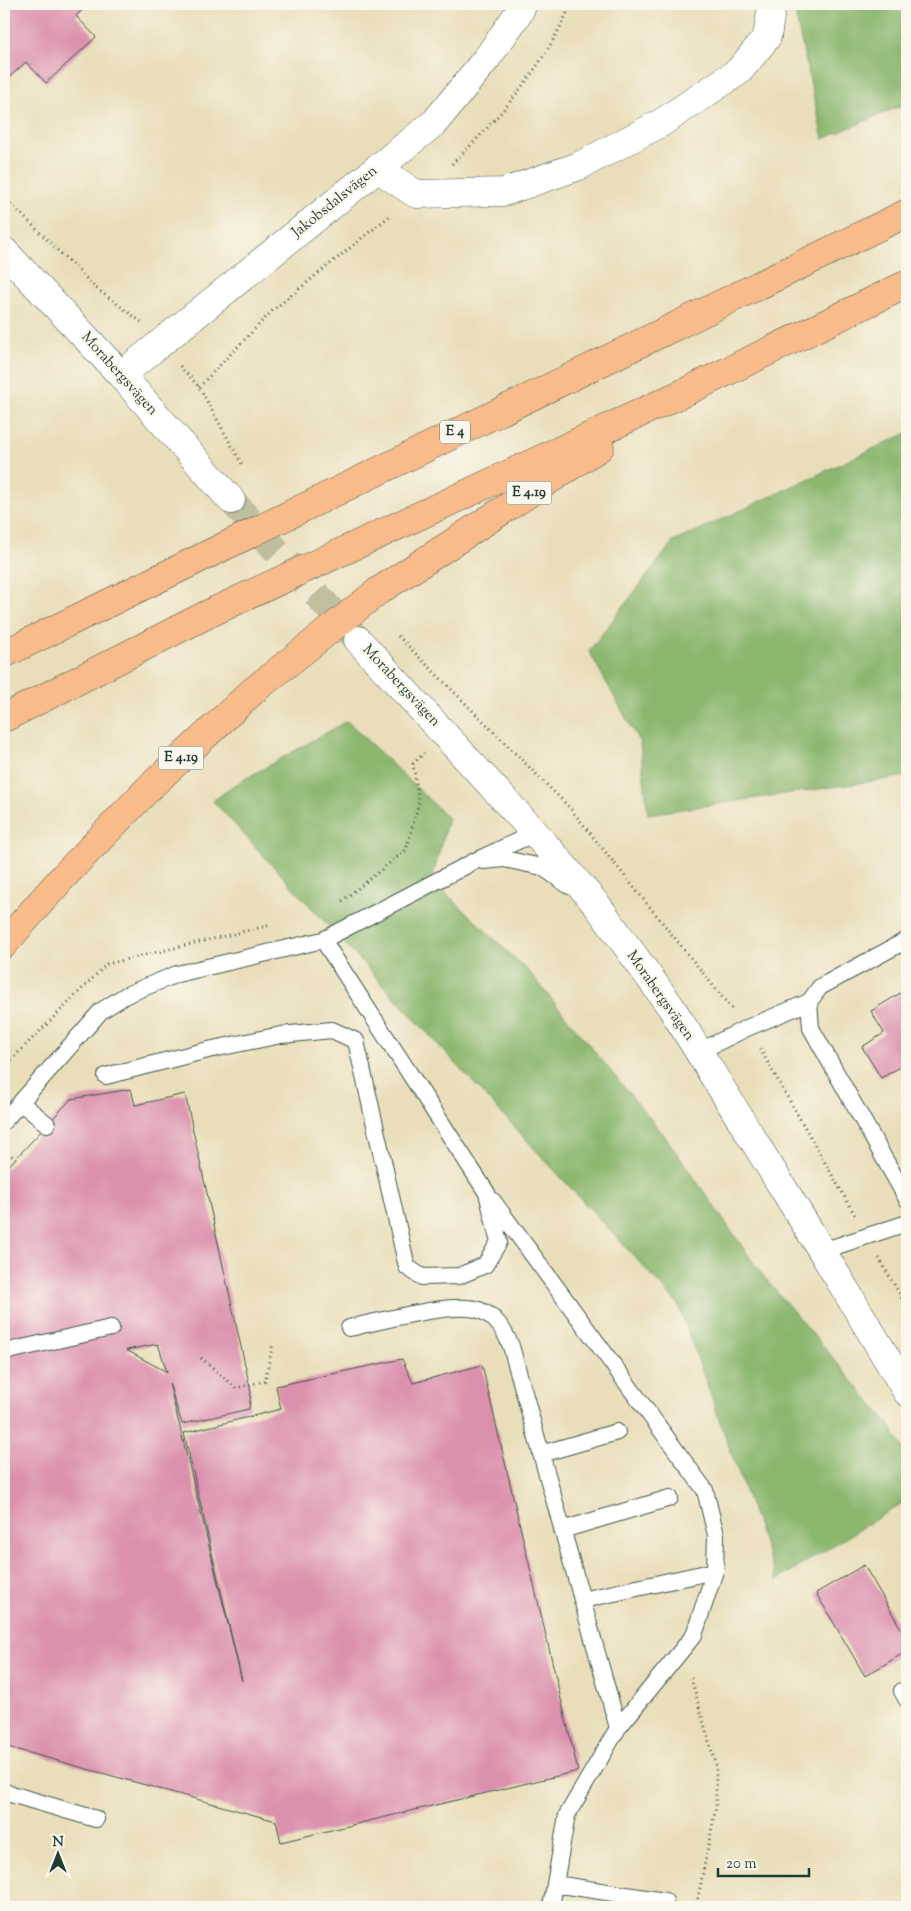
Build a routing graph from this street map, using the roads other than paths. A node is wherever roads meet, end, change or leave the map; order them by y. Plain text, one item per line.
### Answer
1 (523, 4) edge
2 (772, 4) edge
3 (377, 168) junction
4 (907, 213) edge
5 (4, 251) edge
6 (907, 284) edge
7 (120, 375) junction
8 (680, 394) junction
9 (231, 500) tunnel mouth
10 (358, 640) tunnel mouth
11 (4, 654) edge
12 (4, 718) edge
13 (535, 833) junction
14 (473, 862) junction
15 (597, 906) junction
16 (323, 940) junction
17 (907, 940) edge
18 (4, 944) edge
19 (809, 1002) junction
20 (698, 1052) junction
21 (106, 1076) dead end
22 (21, 1103) junction
23 (4, 1121) edge
24 (47, 1124) dead end
25 (487, 1193) junction
26 (907, 1199) edge
27 (907, 1223) edge
28 (822, 1251) junction
29 (111, 1328) dead end
30 (349, 1328) dead end
31 (4, 1352) edge
32 (907, 1392) edge
33 (617, 1432) dead end
34 (542, 1454) junction
35 (670, 1498) dead end
36 (562, 1530) junction
37 (715, 1571) junction
38 (582, 1600) junction
39 (618, 1728) junction
40 (4, 1792) edge
41 (96, 1819) dead end
42 (555, 1884) junction
43 (665, 1902) dead end
44 (551, 1907) edge

1 - 3 street, Jakobsdalsvägen
2 - 3 street
3 - 7 street, Jakobsdalsvägen
4 - 11 highway, E 4
5 - 7 street, Morabergsvägen
6 - 8 highway
7 - 9 street, Morabergsvägen
8 - 12 highway
8 - 18 highway, E 4.19
10 - 13 street, Morabergsvägen
13 - 14 lane
13 - 15 street, Morabergsvägen
14 - 15 lane
14 - 16 lane
15 - 20 street, Morabergsvägen
16 - 22 lane
16 - 25 lane
17 - 19 lane
19 - 20 lane
19 - 26 lane
20 - 28 street, Morabergsvägen
21 - 25 lane
22 - 23 lane
22 - 24 lane
25 - 37 lane
27 - 28 lane
28 - 32 street, Morabergsvägen
29 - 31 lane
30 - 34 lane
33 - 34 lane
34 - 36 lane
35 - 36 lane
36 - 38 lane
37 - 38 lane
37 - 39 lane
38 - 39 lane
39 - 42 lane
40 - 41 lane
42 - 43 lane
42 - 44 lane

